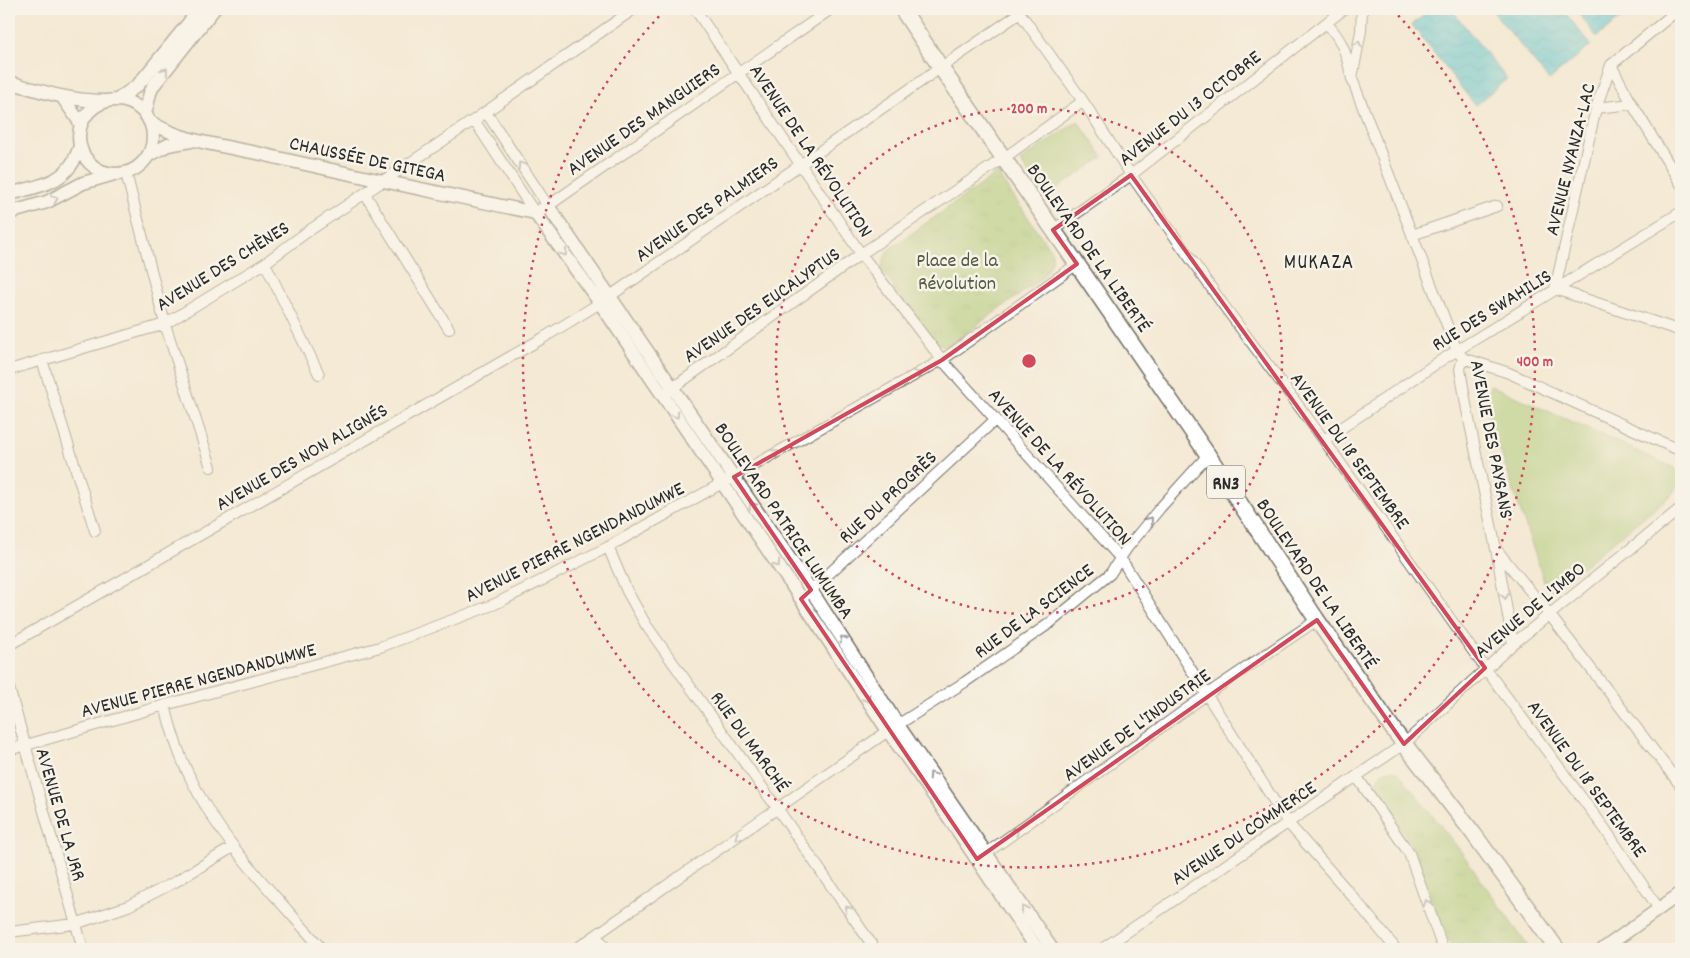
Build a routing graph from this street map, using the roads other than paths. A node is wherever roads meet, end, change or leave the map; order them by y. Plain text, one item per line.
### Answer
1 (200, 9) edge
2 (214, 9) edge
3 (695, 9) edge
4 (831, 9) edge
5 (902, 9) edge
6 (1344, 9) edge
7 (1362, 9) edge
8 (1679, 9) edge
9 (630, 10) edge
10 (1019, 11) edge
11 (1326, 23) junction
12 (1611, 65) junction
13 (941, 68) junction
14 (738, 73) junction
15 (1352, 79) junction
16 (9, 82) edge
17 (63, 98) junction
18 (112, 101) junction
19 (1083, 101) junction
20 (1632, 104) junction
21 (1596, 108) junction
22 (486, 112) junction
23 (147, 118) junction
24 (474, 120) junction
25 (81, 124) junction
26 (193, 140) junction
27 (80, 147) junction
28 (149, 155) junction
29 (1004, 158) junction
30 (800, 164) junction
31 (120, 174) junction
32 (1131, 175) junction
33 (384, 181) junction
34 (1681, 184) edge
35 (9, 194) edge
36 (365, 194) junction
37 (548, 206) junction
38 (1497, 206) dead end
39 (1681, 212) edge
40 (9, 213) edge
41 (535, 213) junction
42 (1054, 230) junction
43 (1412, 235) junction
44 (862, 254) junction
45 (266, 263) junction
46 (1077, 264) junction
47 (1555, 289) junction
48 (604, 300) junction
49 (165, 324) junction
50 (448, 329) dead end
51 (1681, 331) edge
52 (1460, 355) junction
53 (42, 360) junction
54 (942, 360) junction
55 (9, 370) edge
56 (319, 374) dead end
57 (668, 391) junction
58 (996, 419) junction
59 (1324, 440) junction
60 (1681, 451) edge
61 (1208, 455) junction
62 (211, 467) dead end
63 (734, 477) junction
64 (722, 484) junction
65 (1681, 508) edge
66 (95, 531) dead end
67 (608, 547) junction
68 (1496, 549) junction
69 (1121, 559) junction
70 (806, 595) junction
71 (1549, 614) junction
72 (1317, 620) junction
73 (1513, 644) junction
74 (9, 645) edge
75 (1485, 668) junction
76 (9, 688) edge
77 (1206, 695) junction
78 (165, 705) junction
79 (893, 728) junction
80 (1404, 744) junction
81 (25, 746) junction
82 (9, 750) edge
83 (1357, 777) junction
84 (1681, 786) edge
85 (778, 808) junction
86 (1288, 823) junction
87 (233, 847) junction
88 (981, 856) junction
89 (1681, 893) edge
90 (1659, 909) junction
91 (75, 924) junction
92 (9, 932) edge
93 (597, 936) junction
94 (83, 949) edge
95 (322, 949) edge
96 (576, 949) edge
97 (606, 949) edge
98 (875, 949) edge
99 (1038, 949) edge
100 (1052, 949) edge
101 (1102, 949) edge
102 (1396, 949) edge
103 (1443, 949) edge
104 (1557, 949) edge
105 (1602, 949) edge

1 - 18 main road
23 -> 2 main road
3 - 14 street, AVENUE DE LA RÉVOLUTION
4 - 14 street, AVENUE DES MANGUIERS
5 - 13 highway, BOULEVARD DE LA LIBERTÉ / RN3
6 - 11 street, AVENUE DU 13 OCTOBRE
15 -> 7 street
8 - 12 street, AVENUE NYANZA-LAC
9 - 22 street, AVENUE DES CHÈNES
10 - 13 street, AVENUE DES PALMIERS
10 - 19 street, AVENUE DU 18 SEPTEMBRE
11 - 15 street, AVENUE DES PAYSANS
11 - 32 street, AVENUE DU 13 OCTOBRE
12 - 20 street
12 - 21 street, AVENUE NYANZA-LAC
13 - 29 highway, BOULEVARD DE LA LIBERTÉ / RN3
13 - 30 street, AVENUE DES PALMIERS
14 - 30 street, AVENUE DE LA RÉVOLUTION
14 - 37 street, AVENUE DES MANGUIERS
15 - 43 street, AVENUE DES PAYSANS
16 - 17 main road
17 - 18 main road
17 - 25 main road
18 - 23 main road
18 - 25 main road
19 - 29 street, AVENUE DES EUCALYPTUS
19 - 32 street, AVENUE DU 18 SEPTEMBRE
20 - 21 street
20 - 34 street
21 - 47 street, AVENUE NYANZA-LAC
22 - 24 street, AVENUE DES CHÈNES
37 -> 22 street, BOULEVARD PATRICE LUMUMBA
23 - 26 main road, CHAUSSÉE DE GITEGA
23 - 28 main road
24 - 33 street, AVENUE DES CHÈNES
24 - 41 street, BOULEVARD PATRICE LUMUMBA
25 - 27 main road
26 - 28 main road, CHAUSSÉE DE GITEGA
26 - 33 main road, CHAUSSÉE DE GITEGA
27 - 31 main road
27 - 35 main road
28 - 31 main road
29 - 42 highway, BOULEVARD DE LA LIBERTÉ / RN3
29 - 44 street, AVENUE DES EUCALYPTUS
30 - 44 street, AVENUE DE LA RÉVOLUTION
30 - 48 street, AVENUE DES PALMIERS
40 -> 31 main road
31 - 49 street
32 - 42 street, AVENUE DU 13 OCTOBRE
32 - 59 street, AVENUE DU 18 SEPTEMBRE
33 - 36 street, AVENUE DES CHÈNES
33 - 41 main road, CHAUSSÉE DE GITEGA
36 - 45 street, AVENUE DES CHÈNES
36 - 50 street
37 - 41 main road
37 - 48 main road, BOULEVARD PATRICE LUMUMBA
38 - 43 street
39 - 47 street, RUE DES SWAHILIS
41 -> 48 main road, BOULEVARD PATRICE LUMUMBA
42 - 46 highway, BOULEVARD DE LA LIBERTÉ / RN3
43 - 52 street, AVENUE DES PAYSANS
44 - 54 street, AVENUE DE LA RÉVOLUTION
44 - 57 street, AVENUE DES EUCALYPTUS
45 - 49 street, AVENUE DES CHÈNES
45 - 56 street
46 - 54 street, AVENUE PIERRE NGENDANDUMWE
46 - 61 highway, BOULEVARD DE LA LIBERTÉ / RN3
47 - 51 street
47 - 52 street, RUE DES SWAHILIS
48 - 57 main road, BOULEVARD PATRICE LUMUMBA
48 - 74 street, AVENUE DES NON ALIGNÉS
49 - 53 street, AVENUE DES CHÈNES
49 - 62 street
52 - 59 street, RUE DES SWAHILIS
52 - 60 street
52 - 68 street, AVENUE DES PAYSANS
53 - 55 street, AVENUE DES CHÈNES
53 - 66 street
54 - 58 street, AVENUE DE LA RÉVOLUTION
63 -> 54 street, AVENUE PIERRE NGENDANDUMWE
57 - 63 main road, BOULEVARD PATRICE LUMUMBA
57 -> 64 main road, BOULEVARD PATRICE LUMUMBA
58 - 69 street, AVENUE DE LA RÉVOLUTION
58 - 70 street, RUE DU PROGRÈS
59 - 75 street, AVENUE DU 18 SEPTEMBRE
69 -> 61 street, RUE DE LA SCIENCE
61 - 72 highway, BOULEVARD DE LA LIBERTÉ / RN3
63 - 64 street, AVENUE PIERRE NGENDANDUMWE
70 -> 63 main road, BOULEVARD PATRICE LUMUMBA
64 - 67 street, AVENUE PIERRE NGENDANDUMWE
64 -> 70 main road, BOULEVARD PATRICE LUMUMBA
65 - 71 street, AVENUE DE L'IMBO
67 - 78 street, AVENUE PIERRE NGENDANDUMWE
67 - 85 street, RUE DU MARCHÉ
68 - 71 street
68 -> 73 street, AVENUE DES PAYSANS
69 - 77 street, AVENUE DE LA RÉVOLUTION
69 - 79 street, RUE DE LA SCIENCE
70 - 79 main road, BOULEVARD PATRICE LUMUMBA
71 - 73 street, AVENUE DE L'IMBO
71 - 84 street
72 - 77 street, AVENUE DE L'INDUSTRIE
72 - 80 highway, BOULEVARD DE LA LIBERTÉ / RN3
73 - 75 street, AVENUE DE L'IMBO
75 - 80 street, AVENUE DE L'IMBO
75 - 90 street, AVENUE DU 18 SEPTEMBRE
76 - 81 street, AVENUE DE LA JRR
77 - 86 street, AVENUE DE LA RÉVOLUTION
88 -> 77 street, AVENUE DE L'INDUSTRIE
78 - 81 street, AVENUE PIERRE NGENDANDUMWE
78 - 87 street
79 - 85 street, RUE DE LA SCIENCE
79 - 88 main road, BOULEVARD PATRICE LUMUMBA
80 - 83 street, AVENUE DU COMMERCE
80 - 104 highway, BOULEVARD DE LA LIBERTÉ / RN3
81 - 82 street, AVENUE PIERRE NGENDANDUMWE
81 - 91 street, AVENUE DE LA JRR
83 - 86 street, AVENUE DU COMMERCE
103 -> 83 street
85 -> 93 street, RUE DE LA SCIENCE
98 -> 85 street, RUE DU MARCHÉ
86 - 101 street, AVENUE DU COMMERCE
86 - 102 street, AVENUE DE LA RÉVOLUTION
87 - 91 street
87 - 95 street
88 - 99 main road, BOULEVARD PATRICE LUMUMBA
100 -> 88 main road, BOULEVARD PATRICE LUMUMBA
89 - 90 main road
90 - 105 main road
91 - 92 street
91 - 94 street, AVENUE DE LA JRR
93 - 96 street, RUE DE LA SCIENCE
93 - 97 street

